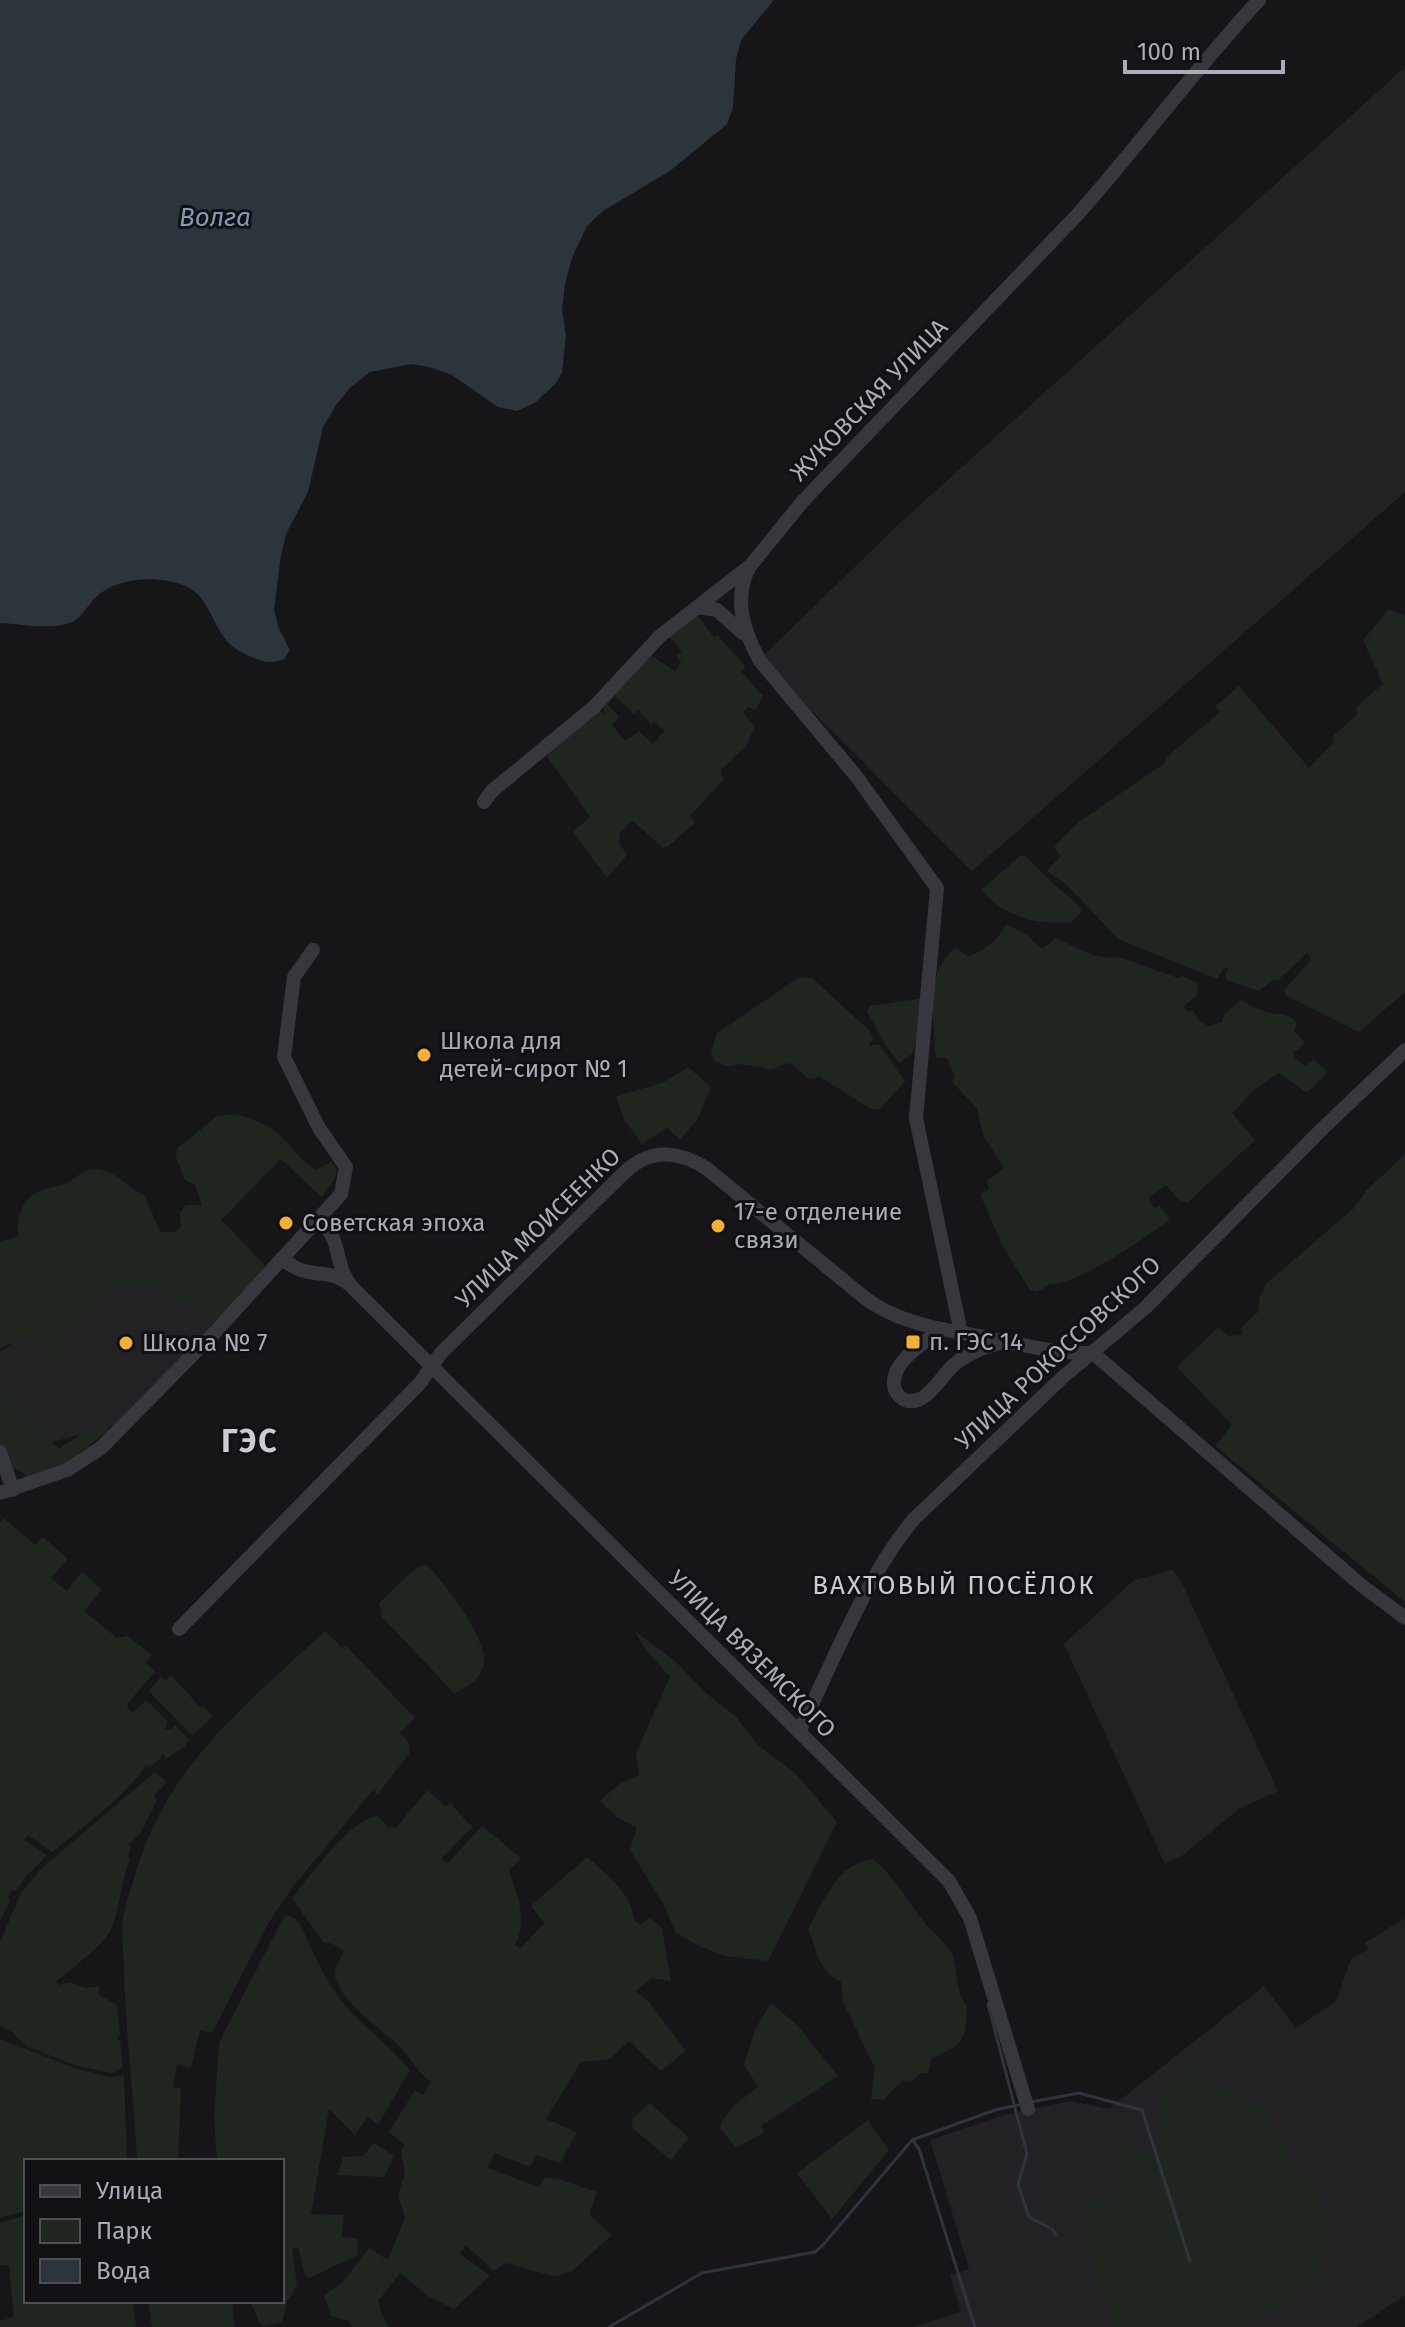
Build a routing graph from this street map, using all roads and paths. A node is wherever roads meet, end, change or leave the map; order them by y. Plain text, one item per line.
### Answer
1 (1259, 0) edge
2 (751, 565) junction
3 (698, 607) junction
4 (748, 640) junction
5 (484, 802) dead end
6 (313, 950) dead end
7 (1405, 1050) edge
8 (319, 1219) junction
9 (338, 1252) junction
10 (282, 1258) junction
11 (318, 1274) junction
12 (352, 1287) junction
13 (943, 1329) junction
14 (961, 1333) junction
15 (1006, 1341) junction
16 (1093, 1353) junction
17 (431, 1367) junction
18 (0, 1452) edge
19 (6, 1491) edge
20 (1405, 1618) edge
21 (179, 1629) dead end
22 (799, 1732) junction
23 (1028, 2109) dead end

1 - 2 street, ЖУКОВСКАЯ УЛИЦА
2 - 3 street, ЖУКОВСКАЯ УЛИЦА
2 - 4 street
3 - 4 street
3 - 5 street, ЖУКОВСКАЯ УЛИЦА
4 - 14 street
6 - 8 street
7 - 16 street, УЛИЦА РОКОССОВСКОГО
8 - 9 street
8 - 10 street
9 - 11 street
9 - 12 street
10 - 11 street
10 - 19 street
11 - 12 street
12 - 17 street, УЛИЦА ВЯЗЕМСКОГО
13 - 14 street, УЛИЦА МОИСЕЕНКО
13 - 15 street
13 - 17 street, УЛИЦА МОИСЕЕНКО
14 - 15 street, УЛИЦА МОИСЕЕНКО
15 - 16 street, УЛИЦА МОИСЕЕНКО
16 - 20 street
16 - 22 street, УЛИЦА РОКОССОВСКОГО
17 - 21 street, УЛИЦА МОИСЕЕНКО
17 - 22 street, УЛИЦА ВЯЗЕМСКОГО
18 - 19 street
22 - 23 street, УЛИЦА ВЯЗЕМСКОГО

